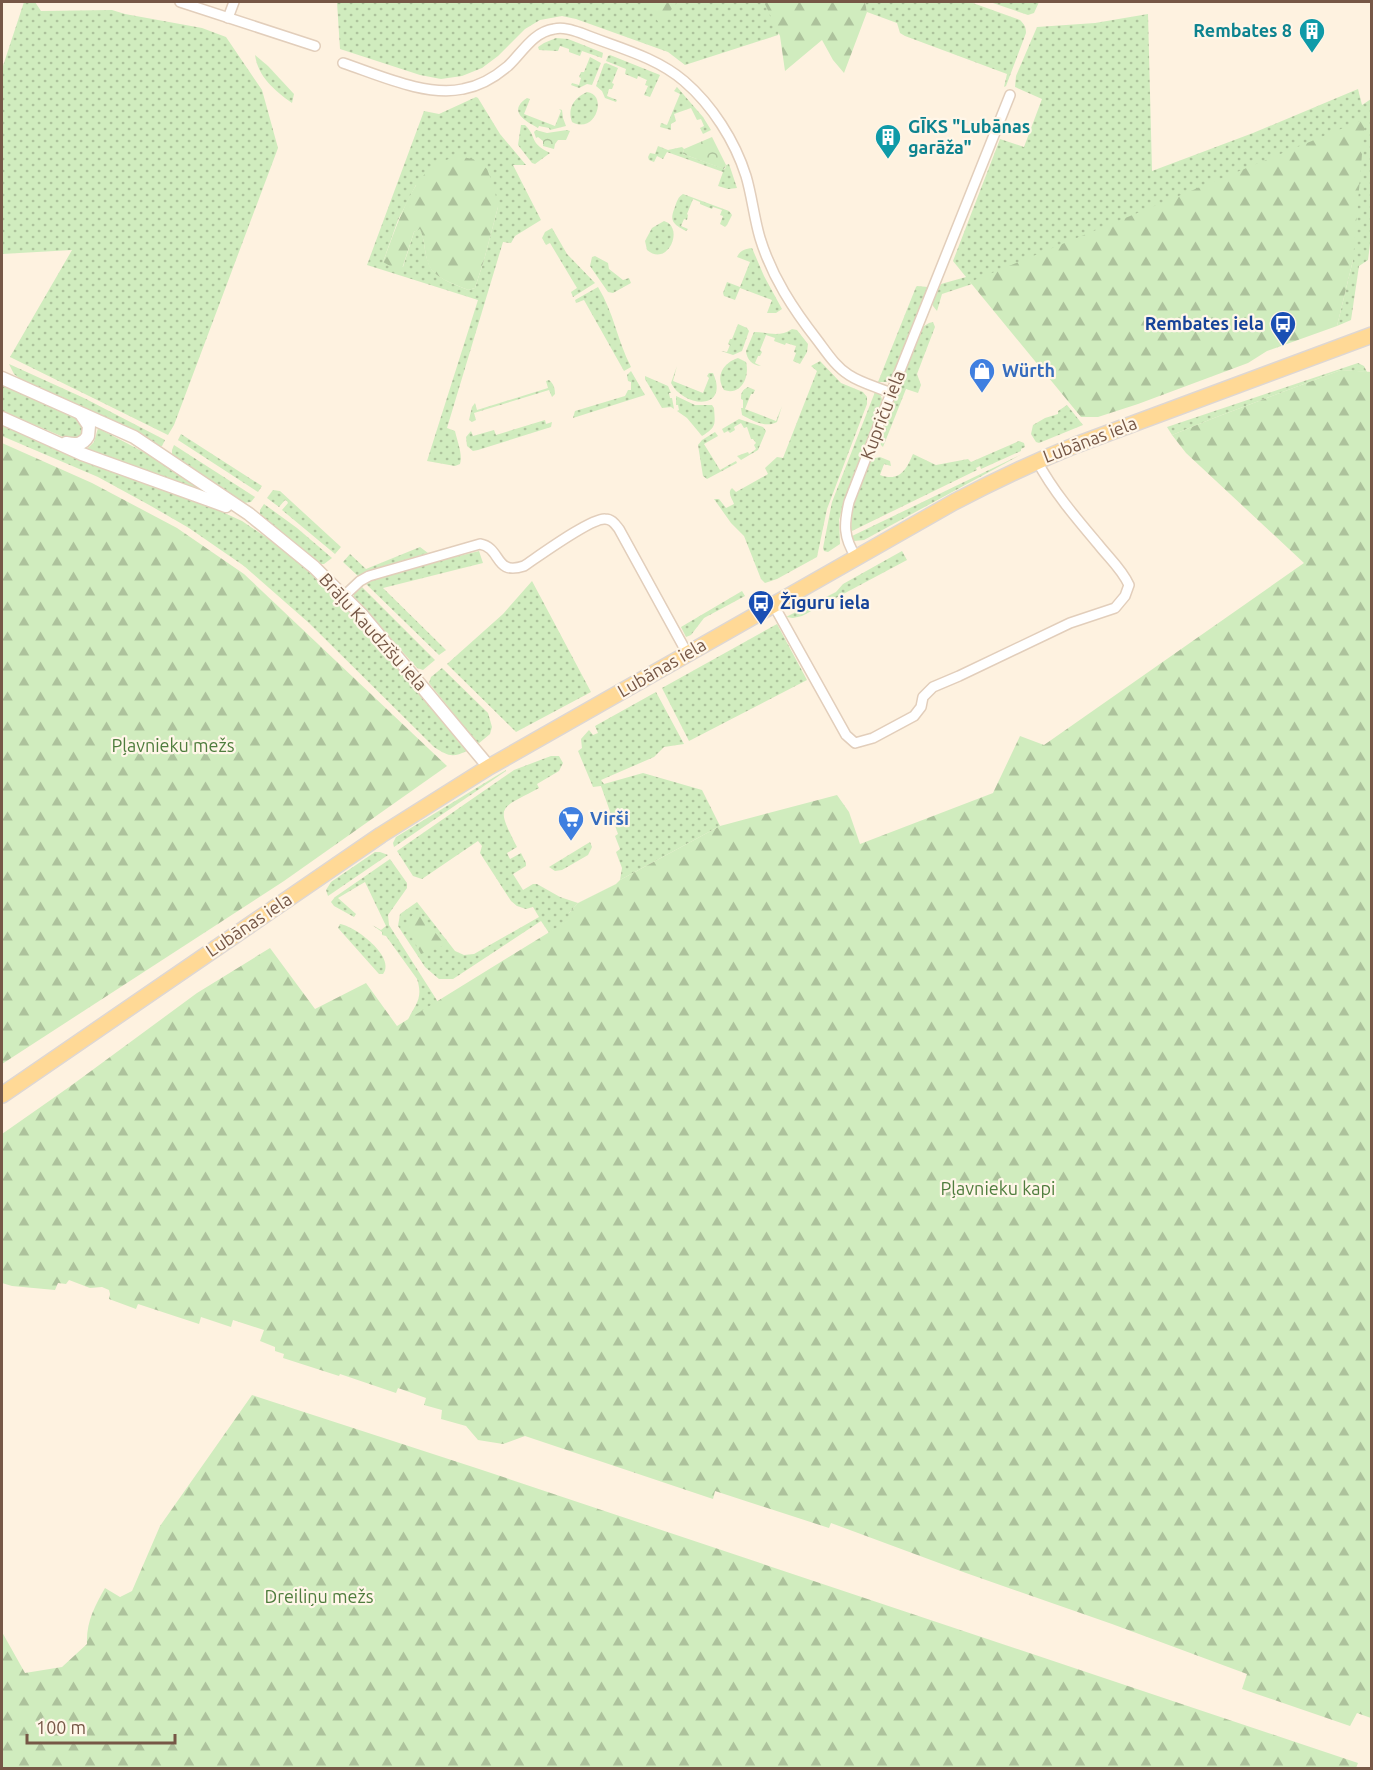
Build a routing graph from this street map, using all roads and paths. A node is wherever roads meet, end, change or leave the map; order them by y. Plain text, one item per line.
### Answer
1 (180, 2) edge
2 (234, 2) edge
3 (228, 18) junction
4 (315, 46) dead end
5 (343, 63) dead end
6 (1010, 95) dead end
7 (1371, 335) edge
8 (2, 378) edge
9 (891, 393) junction
10 (81, 414) junction
11 (2, 418) edge
12 (58, 442) junction
13 (1037, 461) junction
14 (244, 512) junction
15 (856, 557) junction
16 (344, 596) junction
17 (773, 604) junction
18 (687, 653) junction
19 (489, 767) junction
20 (2, 1095) edge

1 - 3 street
2 - 3 street
3 - 4 street
5 - 9 street
6 - 9 street, Kupriču iela
7 - 13 main road, Lubānas iela
8 - 10 street, Brāļu Kaudzīšu iela
9 - 15 street, Kupriču iela
10 - 12 street
10 - 14 street, Brāļu Kaudzīšu iela
11 - 12 street, Brāļu Kaudzīšu iela
12 - 14 street, Brāļu Kaudzīšu iela
13 - 15 main road, Lubānas iela
13 - 17 street
14 - 16 street, Brāļu Kaudzīšu iela
15 - 17 main road, Lubānas iela
16 - 18 street
16 - 19 street, Brāļu Kaudzīšu iela
17 - 18 main road, Lubānas iela
18 - 19 main road, Lubānas iela
19 - 20 main road, Lubānas iela

